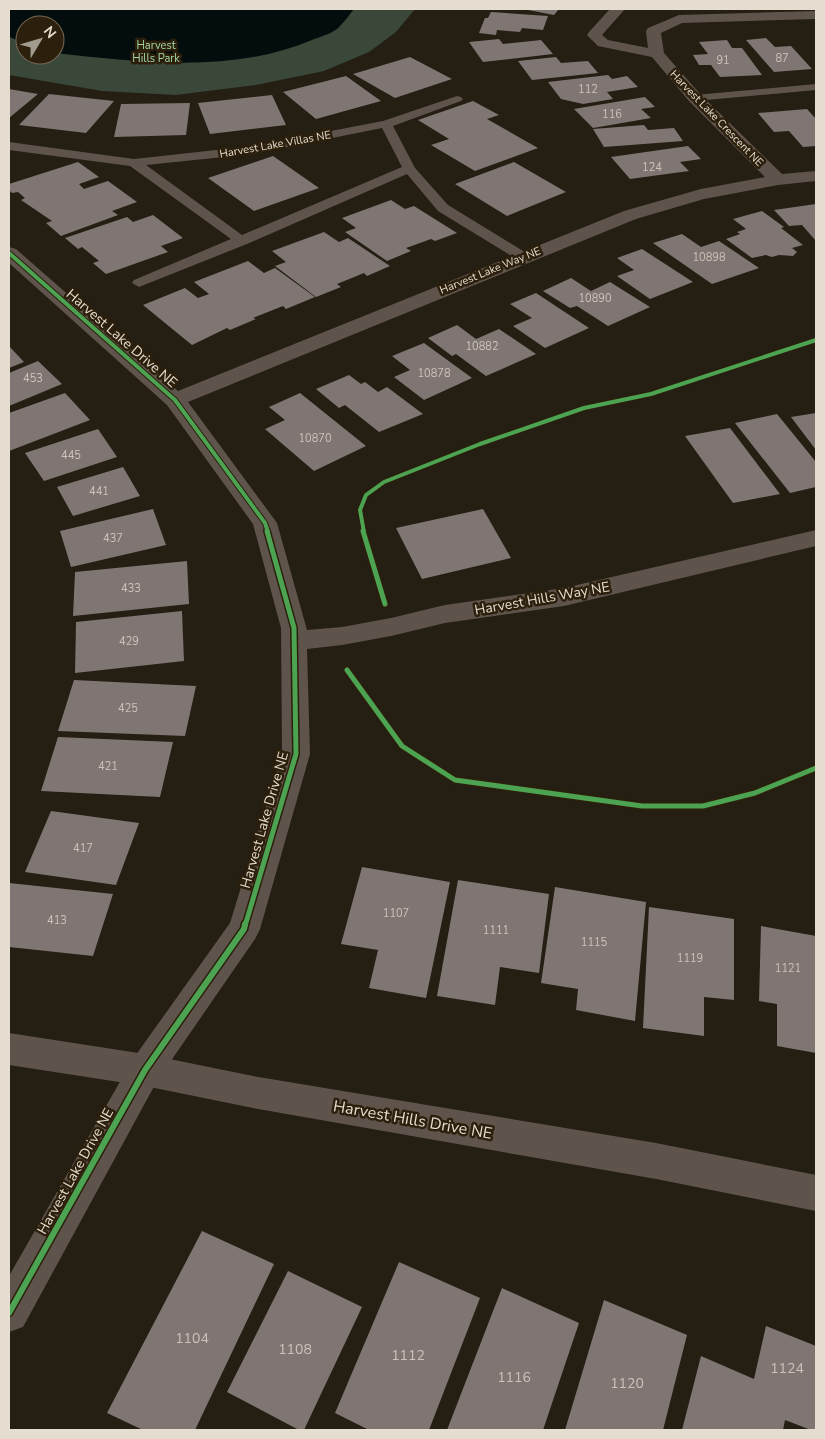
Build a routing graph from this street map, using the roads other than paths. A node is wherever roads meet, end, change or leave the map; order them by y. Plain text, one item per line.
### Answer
1 (618, 9) edge
2 (667, 9) edge
3 (816, 15) edge
4 (679, 19) junction
5 (657, 54) junction
6 (816, 87) edge
7 (695, 98) junction
8 (457, 99) dead end
9 (386, 124) junction
10 (9, 146) edge
11 (134, 163) junction
12 (409, 169) junction
13 (816, 176) edge
14 (778, 180) junction
15 (242, 241) junction
16 (9, 254) edge
17 (523, 257) junction
18 (140, 283) dead end
19 (175, 400) junction
20 (816, 538) edge
21 (294, 641) junction
22 (9, 1049) edge
23 (145, 1070) junction
24 (816, 1193) edge
25 (9, 1313) edge

1 - 5 street
2 - 4 street
3 - 4 street
4 - 5 street
5 - 7 street, Harvest Lake Crescent NE
6 - 7 lane
7 - 14 street, Harvest Lake Crescent NE
8 - 9 lane, Harvest Lake Villas NE
9 - 11 lane, Harvest Lake Villas NE
9 - 12 lane
10 - 11 lane, Harvest Lake Villas NE
11 - 15 lane, Harvest Lake Villas NE
12 - 15 lane
12 - 17 lane
13 - 14 street, Harvest Lake Way NE
14 - 17 street, Harvest Lake Way NE
15 - 18 lane
16 - 19 street, Harvest Lake Drive NE
17 - 19 street, Harvest Lake Way NE
19 - 21 street, Harvest Lake Drive NE
20 - 21 street, Harvest Hills Way NE
21 - 23 street, Harvest Lake Drive NE
22 - 23 street, Harvest Hills Drive NE
23 - 24 street, Harvest Hills Drive NE
23 - 25 street, Harvest Lake Drive NE

